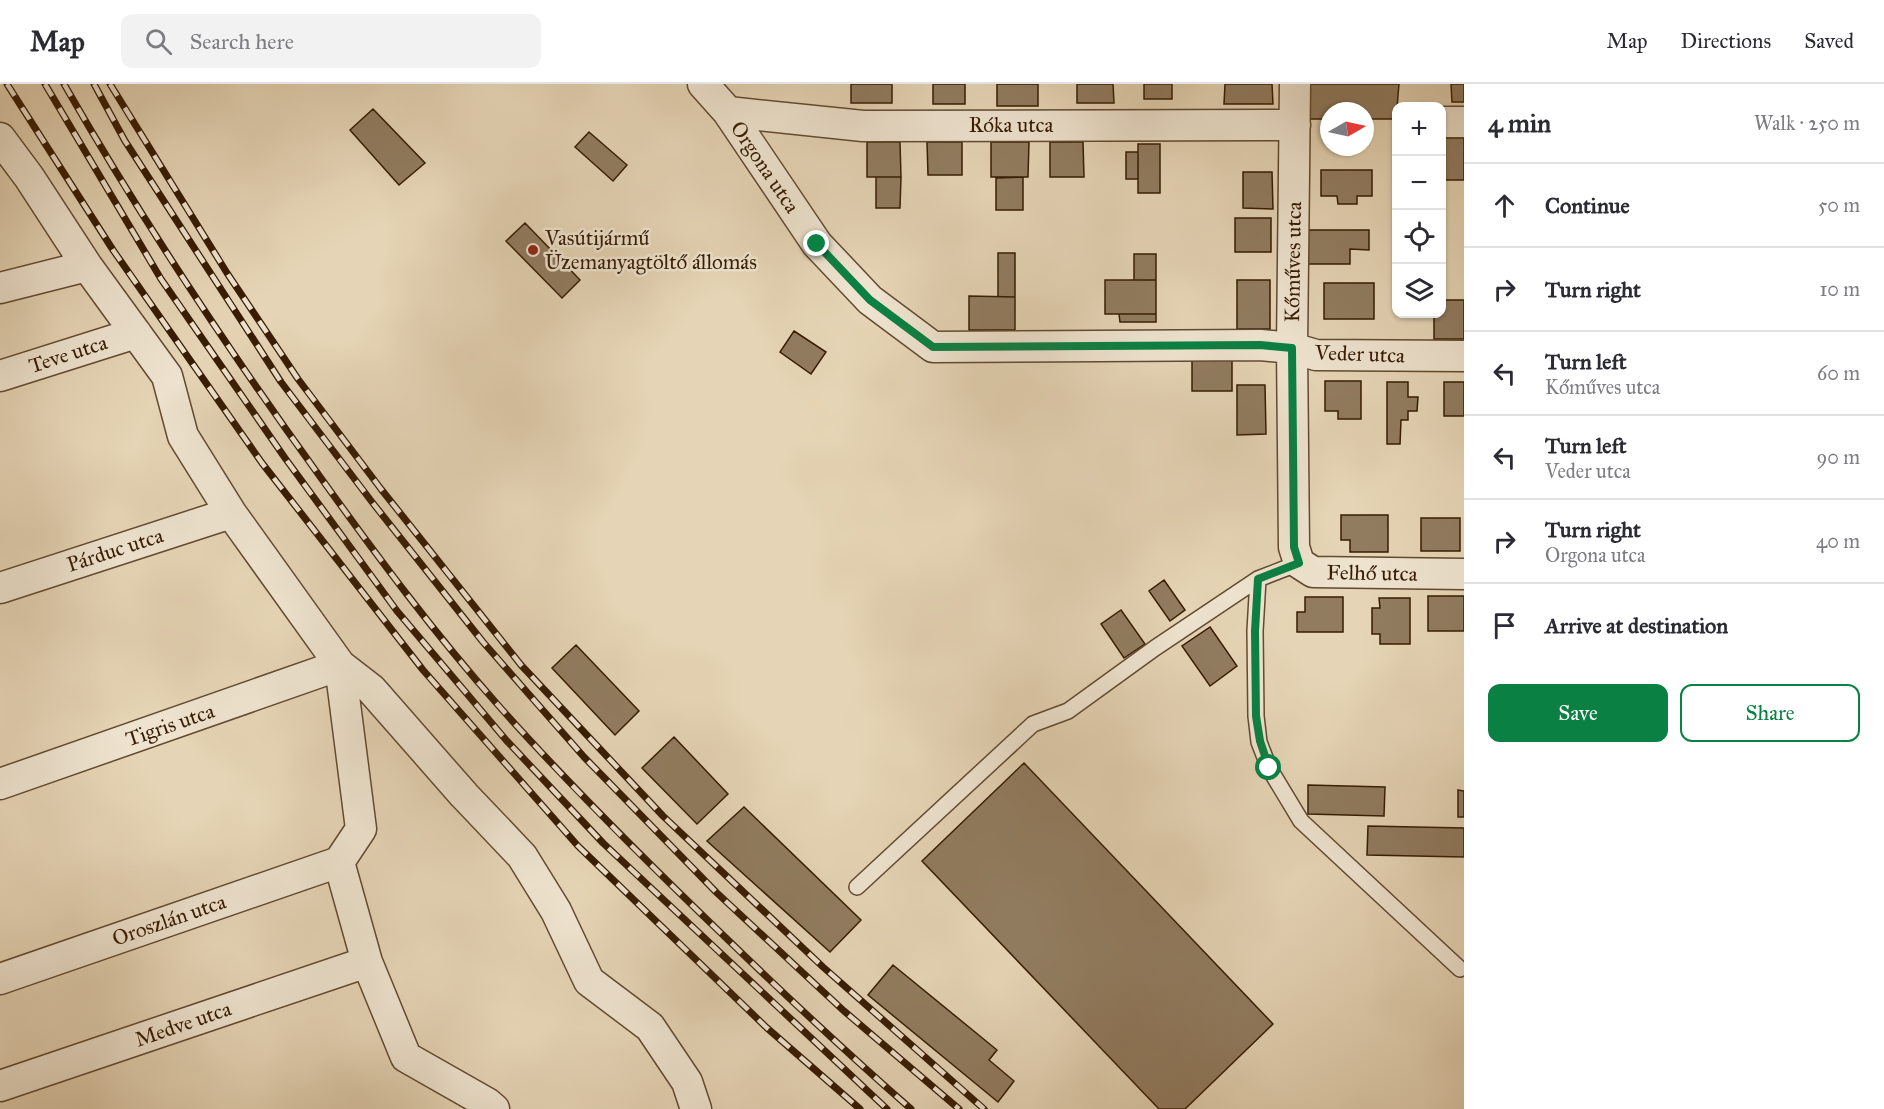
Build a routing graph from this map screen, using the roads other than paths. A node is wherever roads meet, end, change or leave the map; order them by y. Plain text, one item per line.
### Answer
1 (703, 84) edge
2 (1295, 84) edge
3 (728, 112) junction
4 (1446, 122) edge
5 (1464, 122) edge
6 (1295, 124) junction
7 (0, 138) edge
8 (87, 266) junction
9 (0, 288) edge
10 (136, 333) junction
11 (933, 347) joint
12 (1292, 348) junction
13 (1464, 356) edge
14 (0, 376) edge
15 (231, 513) junction
16 (1297, 555) junction
17 (1464, 574) edge
18 (1258, 579) junction
19 (0, 588) edge
20 (340, 665) junction
21 (0, 784) edge
22 (339, 862) junction
23 (856, 887) dead end
24 (367, 962) junction
25 (1460, 969) dead end
26 (0, 979) edge
27 (0, 1086) edge
28 (495, 1109) edge
29 (696, 1109) edge

1 - 3 street, Orgona utca
2 - 6 street, Kőműves utca
3 - 6 street, Róka utca
3 - 11 street, Orgona utca
4 - 5 street
6 - 12 street, Kőműves utca
7 - 8 street
8 - 9 street
8 - 10 street
10 - 14 street, Teve utca
10 - 15 street
11 - 12 street, Veder utca
12 - 13 street, Veder utca
12 - 16 street, Kőműves utca
15 - 19 street, Párduc utca
15 - 20 street
16 - 17 street, Felhő utca
16 - 18 lane
18 - 23 lane
18 - 25 lane
20 - 21 street, Tigris utca
20 - 22 street
20 - 29 street
22 - 24 street
22 - 26 street, Oroszlán utca
24 - 27 street, Medve utca
24 - 28 street

